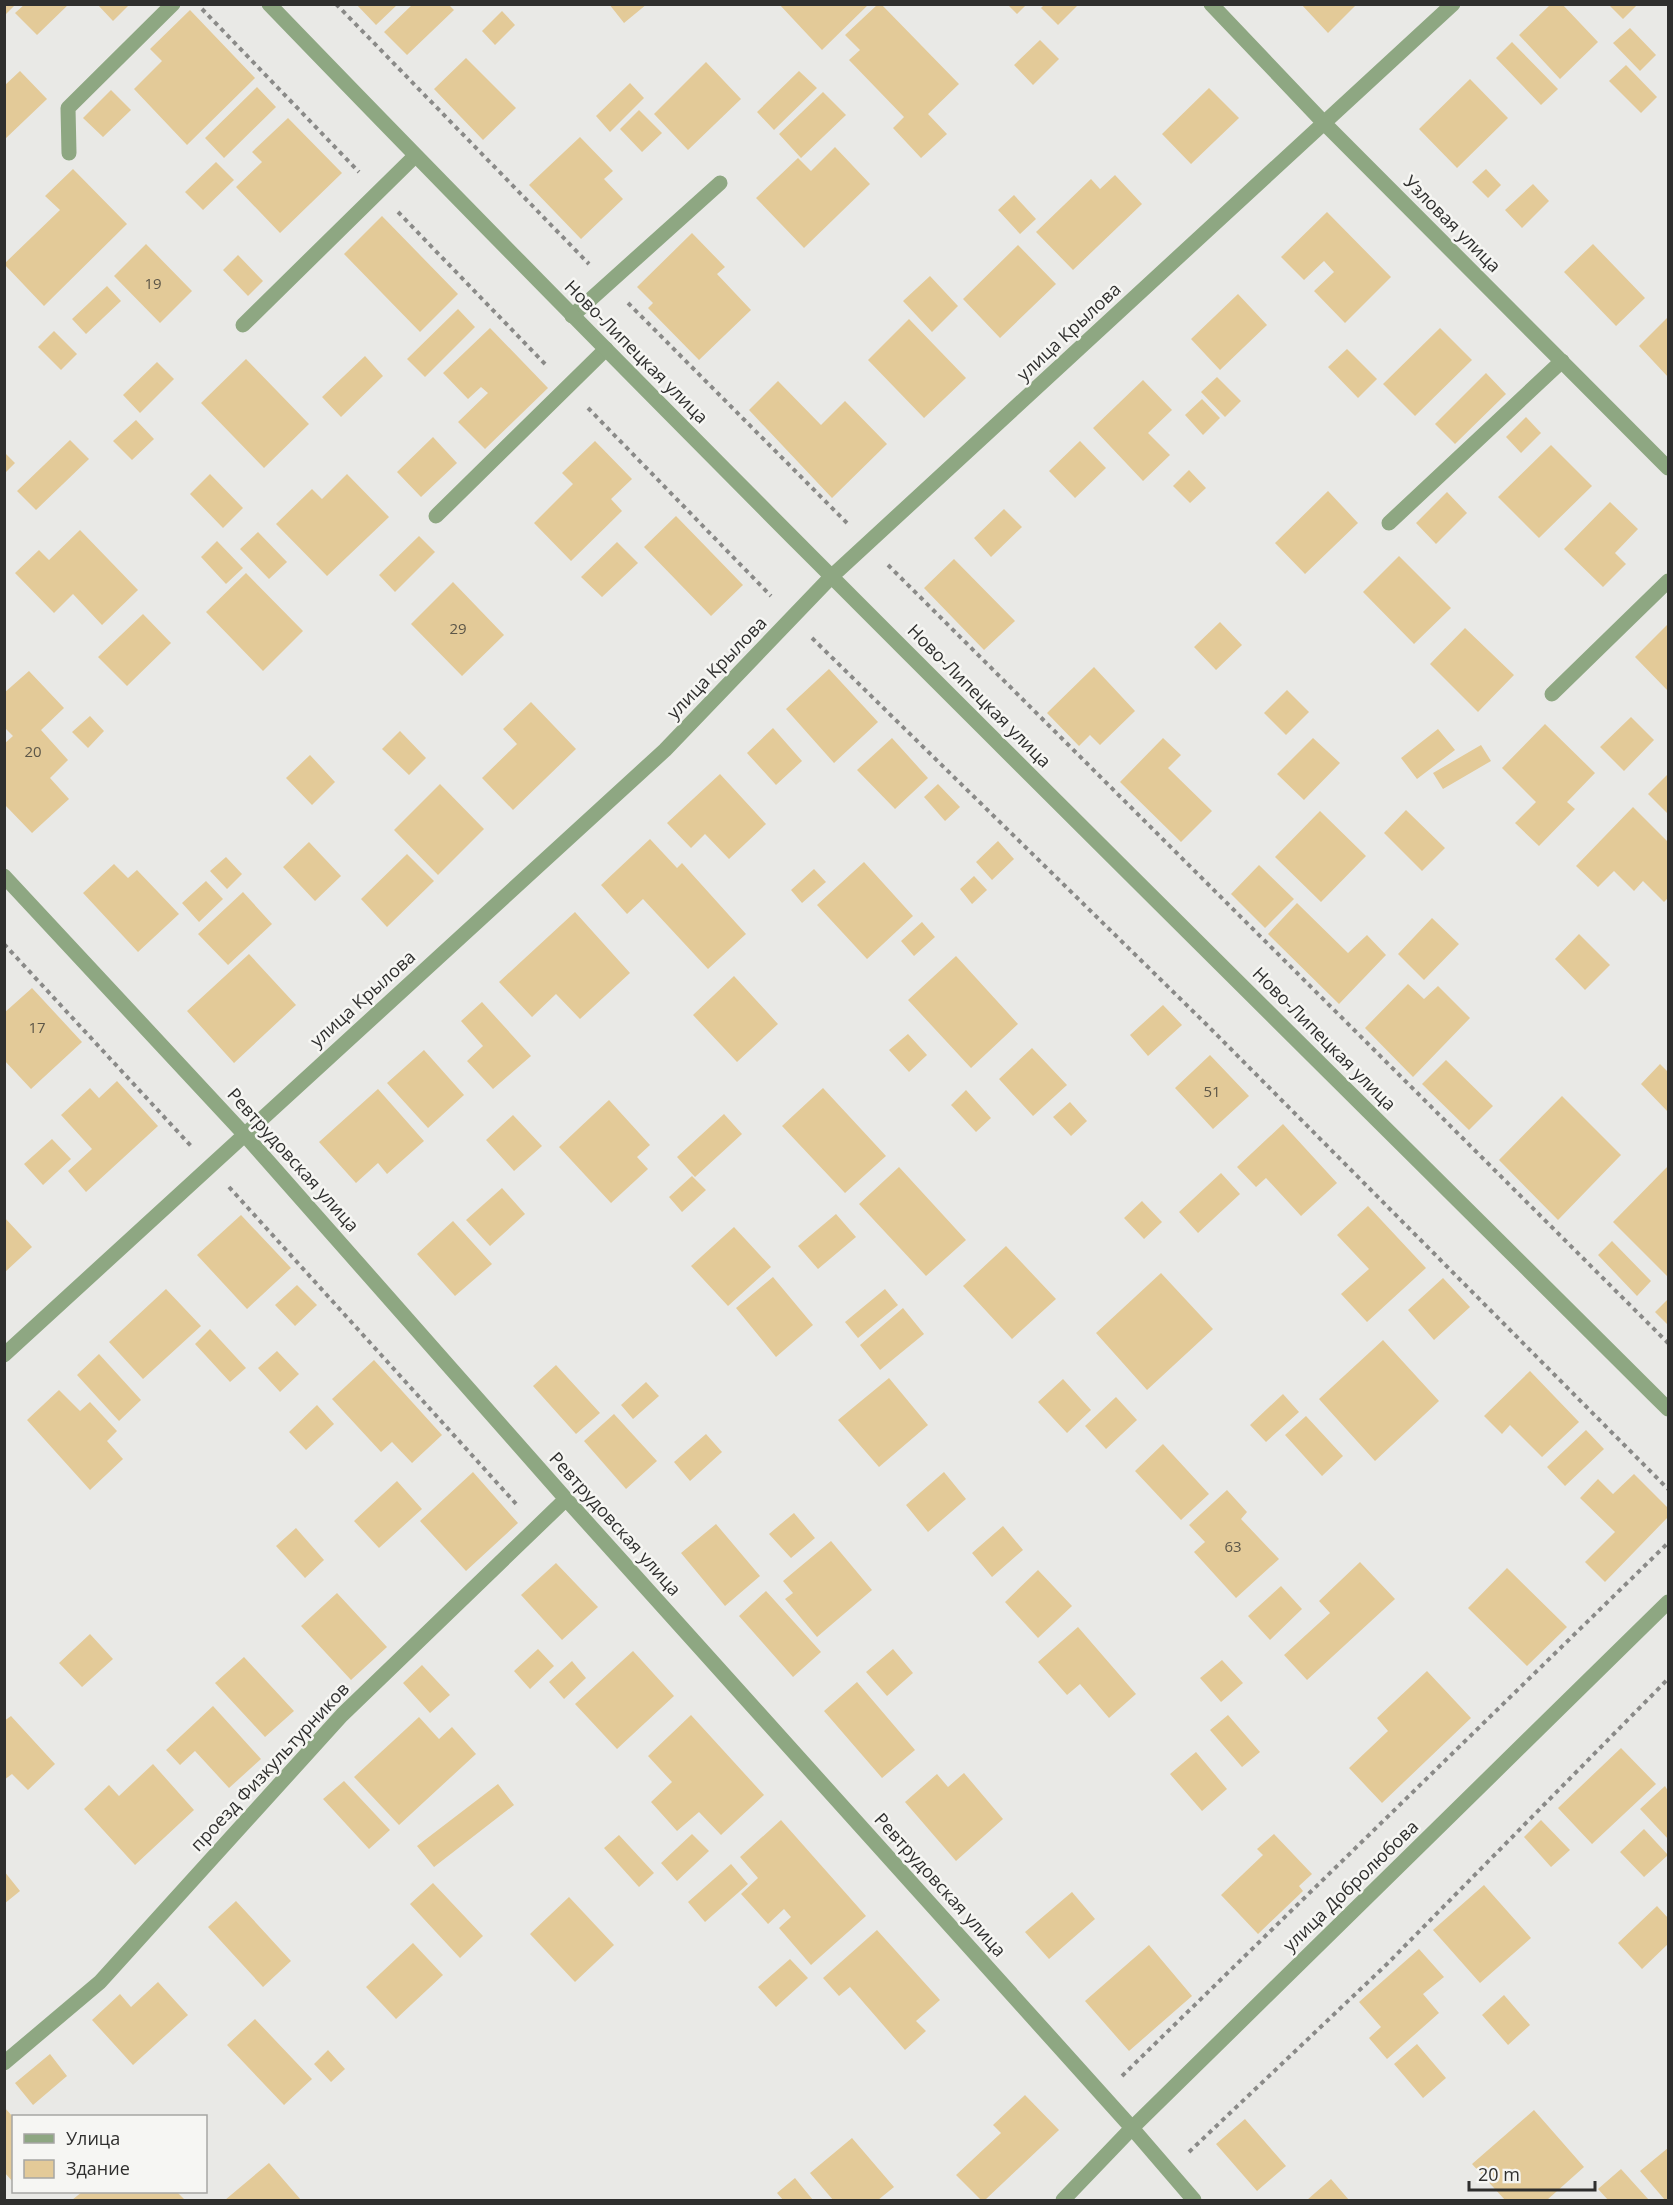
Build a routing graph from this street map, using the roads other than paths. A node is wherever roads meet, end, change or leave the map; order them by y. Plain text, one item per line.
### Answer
1 (173, 4) edge
2 (269, 4) edge
3 (1211, 4) edge
4 (1453, 4) edge
5 (1325, 124) junction
6 (69, 153) dead end
7 (415, 156) junction
8 (720, 183) dead end
9 (572, 316) junction
10 (243, 325) dead end
11 (606, 349) junction
12 (1562, 362) junction
13 (1668, 468) edge
14 (436, 516) dead end
15 (1389, 523) dead end
16 (831, 577) junction
17 (1668, 581) edge
18 (1552, 694) dead end
19 (4, 876) edge
20 (244, 1134) junction
21 (4, 1354) edge
22 (1668, 1409) edge
23 (566, 1499) junction
24 (1668, 1602) edge
25 (4, 2064) edge
26 (1132, 2128) junction
27 (1063, 2200) edge
28 (1194, 2200) edge

1 - 6 street
2 - 7 street, Ново-Липецкая улица
3 - 5 street, Узловая улица
4 - 5 street, улица Крылова
5 - 12 street, Узловая улица
5 - 16 street, улица Крылова
7 - 9 street, Ново-Липецкая улица
7 - 10 street
8 - 9 street
9 - 11 street, Ново-Липецкая улица
11 - 14 street
11 - 16 street, Ново-Липецкая улица
12 - 13 street, Узловая улица
12 - 15 street
16 - 20 street, улица Крылова
16 - 22 street, Ново-Липецкая улица
17 - 18 street
19 - 20 street, Ревтрудовская улица
20 - 21 street, улица Крылова
20 - 23 street, Ревтрудовская улица
23 - 25 street, проезд Физкультурников
23 - 26 street, Ревтрудовская улица
24 - 26 street, улица Добролюбова
26 - 27 street, улица Добролюбова
26 - 28 street, Ревтрудовская улица

